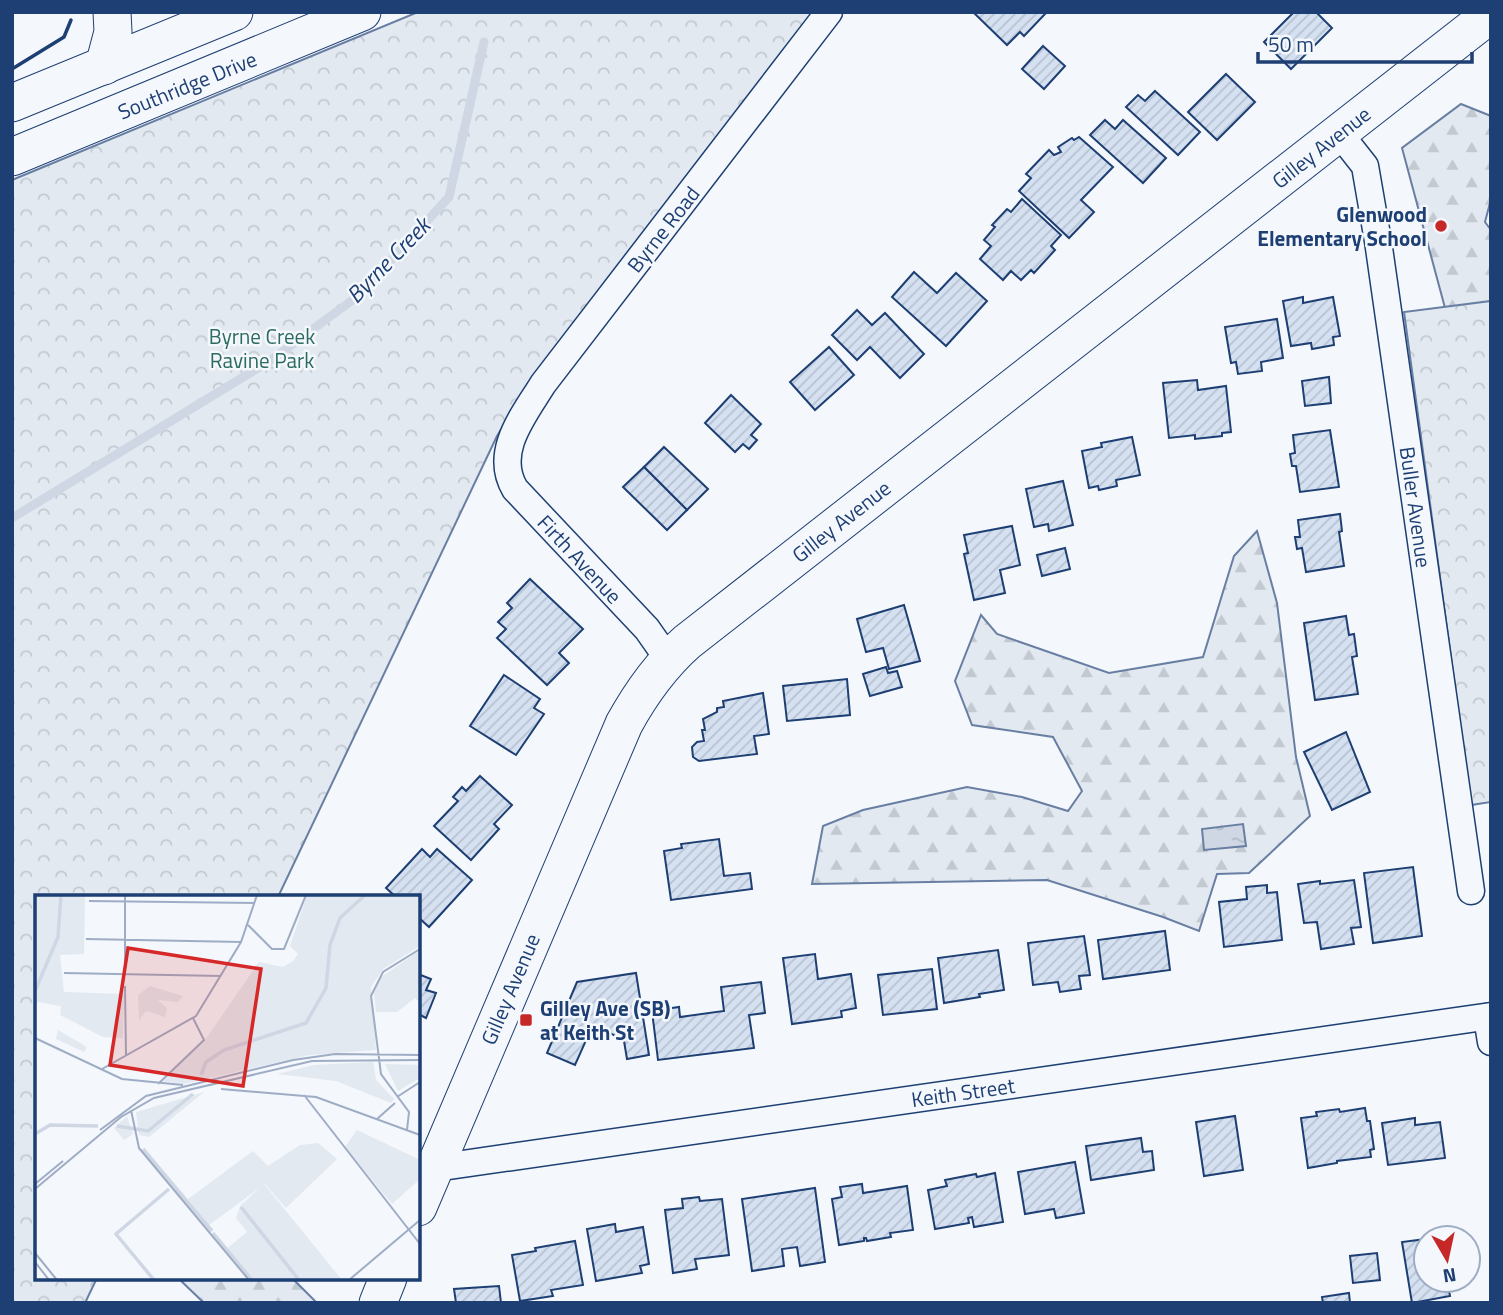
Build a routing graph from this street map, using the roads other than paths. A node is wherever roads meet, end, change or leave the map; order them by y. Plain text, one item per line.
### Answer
1 (113, 12) edge
2 (234, 12) edge
3 (362, 12) edge
4 (830, 12) edge
5 (1481, 18) edge
6 (104, 66) junction
7 (12, 103) edge
8 (1339, 133) junction
9 (12, 157) edge
10 (508, 452) joint
11 (668, 659) junction
12 (1471, 891) dead end
13 (1490, 1025) edge
14 (435, 1168) junction
15 (420, 1202) edge
16 (387, 1280) edge
17 (378, 1303) edge

1 - 6 street
2 - 6 street
3 - 9 street, Southridge Drive
4 - 10 street, Byrne Road
5 - 8 street, Gilley Avenue
6 - 7 street
8 - 11 street, Gilley Avenue
8 - 12 street, Buller Avenue
10 - 11 street, Firth Avenue
11 - 14 street, Gilley Avenue
13 - 14 street, Keith Street
14 - 15 street, Gilley Avenue
16 - 17 street

